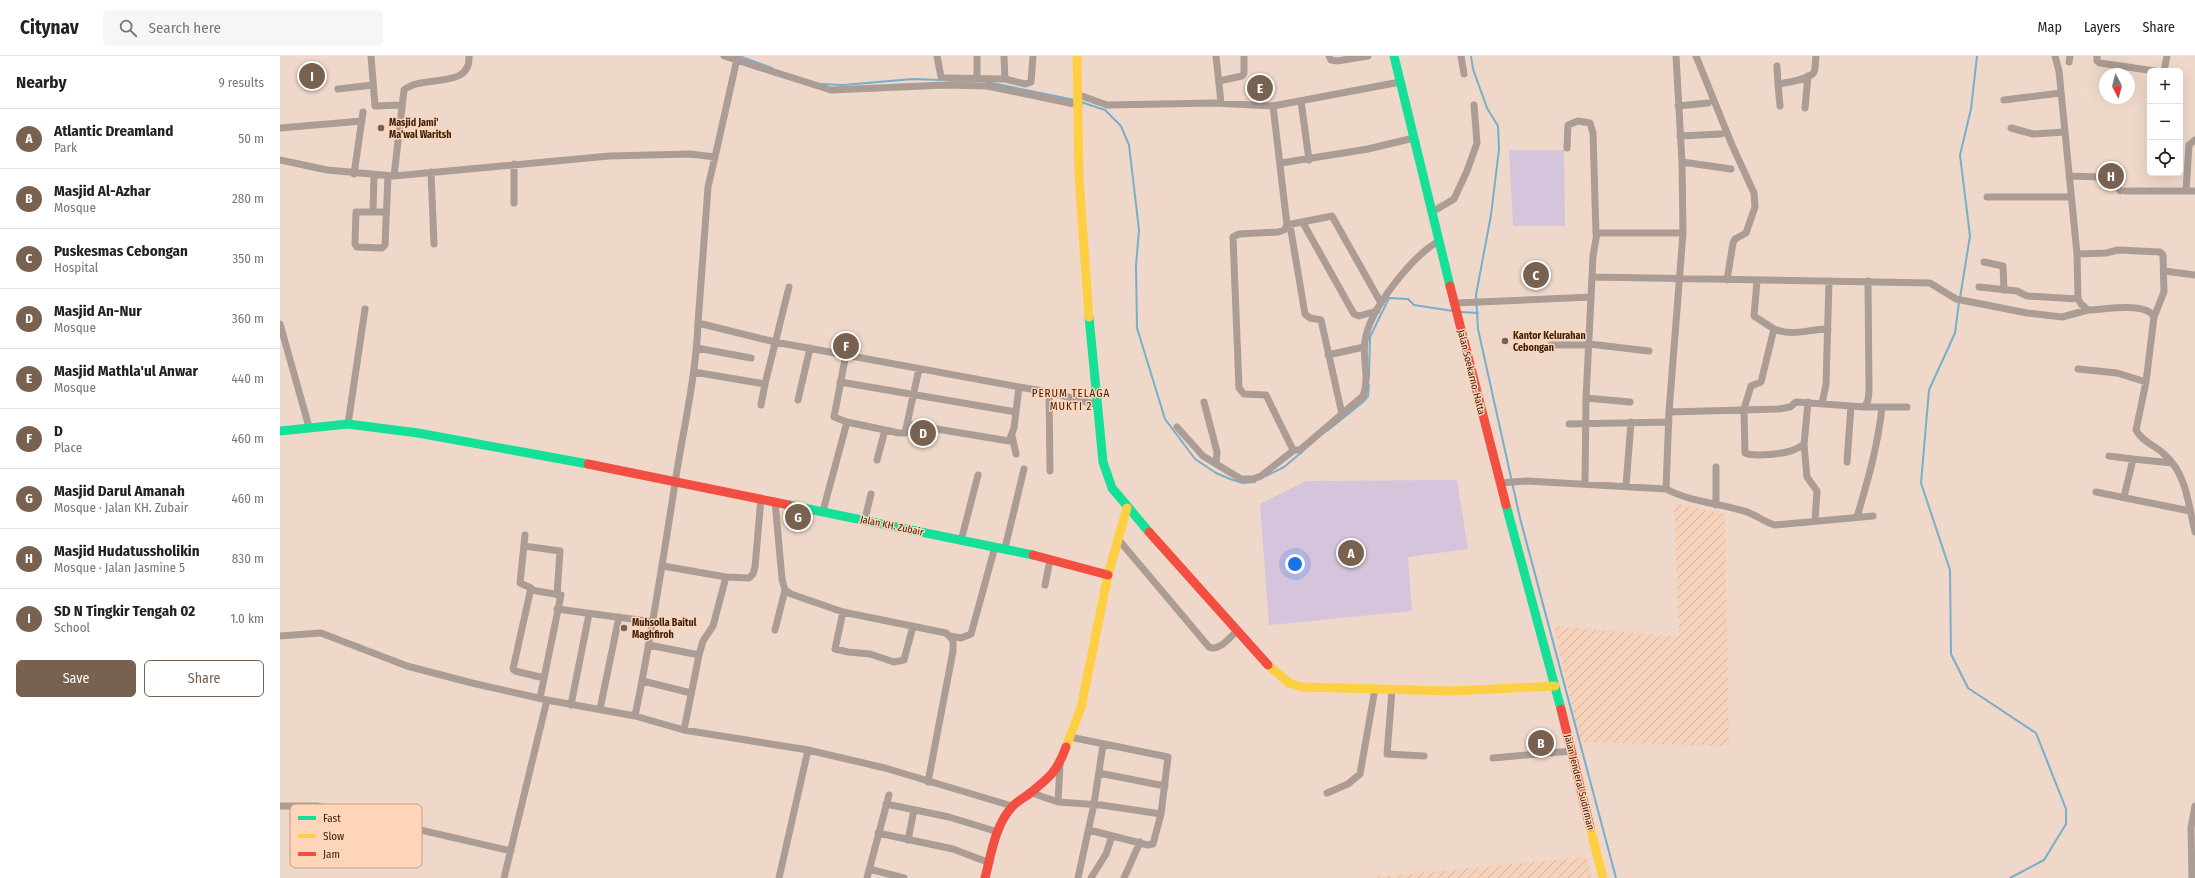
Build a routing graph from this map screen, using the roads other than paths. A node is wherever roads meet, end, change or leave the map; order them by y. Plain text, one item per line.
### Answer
1 (371, 56) edge
2 (469, 56) edge
3 (724, 56) edge
4 (938, 56) edge
5 (976, 56) edge
6 (1004, 56) edge
7 (1033, 56) edge
8 (1077, 56) edge
9 (1216, 56) edge
10 (1244, 56) edge
11 (1329, 56) edge
12 (1368, 56) edge
13 (1394, 56) edge
14 (1461, 56) edge
15 (1676, 56) edge
16 (1696, 56) edge
17 (1816, 56) edge
18 (2056, 56) edge
19 (2097, 56) edge
20 (2167, 56) edge
21 (738, 59) junction
22 (748, 60) edge
23 (1776, 66) dead end
24 (2165, 68) edge
25 (2147, 70) edge
26 (1464, 74) dead end
27 (1808, 76) junction
28 (977, 77) junction
29 (1004, 79) junction
30 (1219, 81) junction
31 (988, 82) junction
32 (1400, 82) junction
33 (1778, 84) junction
34 (374, 85) junction
35 (338, 89) dead end
36 (2061, 93) junction
37 (1079, 100) junction
38 (2004, 100) dead end
39 (1301, 101) junction
40 (1221, 103) junction
41 (1708, 104) dead end
42 (401, 105) junction
43 (1474, 105) dead end
44 (1273, 106) junction
45 (1678, 106) junction
46 (1780, 106) dead end
47 (1805, 108) dead end
48 (363, 112) dead end
49 (362, 121) junction
50 (280, 128) edge
51 (2012, 128) dead end
52 (2065, 132) junction
53 (1721, 134) dead end
54 (1680, 136) junction
55 (1414, 138) junction
56 (2195, 140) edge
57 (1567, 148) dead end
58 (715, 157) junction
59 (280, 160) edge
60 (1309, 160) junction
61 (1682, 162) junction
62 (1281, 163) junction
63 (514, 164) junction
64 (1731, 169) dead end
65 (431, 172) junction
66 (354, 174) junction
67 (374, 176) junction
68 (391, 176) junction
69 (2069, 176) junction
70 (2186, 191) junction
71 (2195, 191) edge
72 (1987, 197) dead end
73 (2071, 197) junction
74 (514, 203) dead end
75 (373, 211) junction
76 (386, 212) junction
77 (1432, 212) junction
78 (1303, 222) junction
79 (1288, 225) junction
80 (1683, 233) junction
81 (1596, 234) junction
82 (1439, 241) junction
83 (434, 244) dead end
84 (2077, 254) junction
85 (1984, 262) dead end
86 (2164, 271) junction
87 (2195, 275) edge
88 (1592, 277) junction
89 (1679, 278) junction
90 (1727, 280) junction
91 (1757, 281) junction
92 (1868, 281) junction
93 (1829, 282) junction
94 (1979, 287) dead end
95 (789, 288) dead end
96 (2004, 290) junction
97 (1590, 297) junction
98 (2078, 299) junction
99 (1382, 303) junction
100 (1456, 305) junction
101 (365, 309) dead end
102 (2088, 310) junction
103 (1377, 311) junction
104 (2154, 317) junction
105 (280, 324) edge
106 (698, 324) junction
107 (1774, 329) junction
108 (1828, 329) junction
109 (775, 342) junction
110 (1551, 345) dead end
111 (1588, 345) junction
112 (1364, 347) junction
113 (697, 348) junction
114 (810, 348) junction
115 (1649, 351) dead end
116 (846, 354) junction
117 (1328, 355) junction
118 (751, 358) dead end
119 (919, 369) junction
120 (2078, 369) dead end
121 (694, 372) junction
122 (840, 382) junction
123 (2146, 382) junction
124 (765, 384) junction
125 (1019, 387) junction
126 (1049, 392) junction
127 (914, 395) junction
128 (1586, 398) junction
129 (798, 400) dead end
130 (1204, 402) dead end
131 (1630, 402) dead end
132 (1808, 402) junction
133 (1822, 403) junction
134 (760, 405) dead end
135 (1098, 405) junction
136 (1851, 406) junction
137 (1865, 407) junction
138 (1882, 407) junction
139 (1907, 407) dead end
140 (1744, 409) junction
141 (1016, 412) junction
142 (1669, 412) junction
143 (1342, 414) junction
144 (847, 422) junction
145 (1631, 422) junction
146 (1669, 422) junction
147 (348, 424) junction
148 (907, 424) junction
149 (1569, 424) dead end
150 (1585, 424) junction
151 (309, 427) junction
152 (1177, 427) dead end
153 (885, 430) junction
154 (280, 431) edge
155 (1012, 436) junction
156 (1804, 445) junction
157 (1294, 450) junction
158 (1016, 454) dead end
159 (2109, 456) dead end
160 (2133, 459) junction
161 (877, 460) dead end
162 (1847, 462) dead end
163 (2172, 463) junction
164 (1216, 464) junction
165 (1716, 467) dead end
166 (1024, 469) dead end
167 (1050, 471) dead end
168 (978, 475) dead end
169 (675, 482) junction
170 (1503, 482) junction
171 (1585, 484) junction
172 (1626, 486) junction
173 (1666, 489) junction
174 (2096, 492) dead end
175 (871, 494) dead end
176 (2124, 497) junction
177 (761, 498) junction
178 (775, 501) junction
179 (1716, 505) junction
180 (1127, 508) junction
181 (823, 510) junction
182 (2190, 511) junction
183 (1873, 516) dead end
184 (1857, 517) junction
185 (865, 519) junction
186 (1815, 521) junction
187 (2195, 532) edge
188 (525, 535) dead end
189 (1118, 539) junction
190 (961, 541) junction
191 (524, 546) junction
192 (1000, 548) junction
193 (1050, 560) junction
194 (663, 566) junction
195 (1108, 575) junction
196 (726, 577) junction
197 (1045, 585) dead end
198 (531, 590) junction
199 (785, 590) junction
200 (557, 595) junction
201 (558, 609) junction
202 (843, 612) junction
203 (589, 614) junction
204 (619, 617) junction
205 (654, 622) junction
206 (913, 626) junction
207 (776, 630) dead end
208 (1237, 632) junction
209 (280, 636) edge
210 (950, 636) junction
211 (649, 645) junction
212 (699, 655) junction
213 (544, 678) junction
214 (642, 681) junction
215 (1555, 686) junction
216 (1374, 689) junction
217 (1392, 690) junction
218 (691, 693) junction
219 (543, 699) junction
220 (571, 704) junction
221 (600, 709) junction
222 (636, 716) junction
223 (684, 730) junction
224 (1070, 737) junction
225 (1103, 745) junction
226 (808, 750) junction
227 (1572, 751) junction
228 (1424, 756) dead end
229 (1493, 758) dead end
230 (1060, 765) junction
231 (1099, 773) junction
232 (928, 782) junction
233 (1165, 786) junction
234 (1029, 792) junction
235 (1327, 793) dead end
236 (889, 795) dead end
237 (1058, 802) junction
238 (886, 804) junction
239 (1094, 804) junction
240 (1012, 806) junction
241 (2195, 806) edge
242 (914, 810) junction
243 (1161, 814) junction
244 (422, 830) edge
245 (1089, 830) junction
246 (998, 832) junction
247 (878, 833) junction
248 (1112, 836) junction
249 (908, 840) junction
250 (1140, 842) junction
251 (511, 851) junction
252 (2193, 862) edge
253 (990, 863) junction
254 (869, 869) junction
255 (504, 878) edge
256 (779, 878) edge
257 (867, 878) edge
258 (904, 878) edge
259 (985, 878) edge
260 (1078, 878) edge
261 (1091, 878) edge
262 (1124, 878) edge
263 (1604, 878) edge
264 (2192, 878) edge

1 - 34 street
2 - 42 street
3 - 21 street
4 - 28 street
5 - 28 street
6 - 29 street
7 - 29 street
8 - 37 street
9 - 30 street
10 - 30 street
11 - 12 street
13 - 32 street, Jalan Soekarno-Hatta
14 - 26 street
15 - 45 street
16 - 90 street
17 - 27 street
18 - 36 street
19 - 25 street
20 - 24 street
21 - 22 street
21 - 58 street
22 - 31 street
23 - 33 street
27 - 33 street
27 - 47 street
28 - 31 street
29 - 31 street
30 - 40 street
31 - 37 street
32 - 39 street
32 - 55 street, Jalan Soekarno-Hatta
33 - 46 street
34 - 35 street
34 - 42 street
36 - 38 street
36 - 52 street
37 - 40 street
37 - 135 street
39 - 44 street
39 - 60 street
40 - 44 street
41 - 45 street
42 - 68 street
43 - 77 street
44 - 62 street
45 - 54 street
48 - 49 street
49 - 50 street
49 - 66 street
51 - 52 street
52 - 69 street
53 - 54 street
54 - 61 street
55 - 60 street
55 - 77 street, Jalan Soekarno-Hatta
56 - 70 street
57 - 81 street
58 - 63 street
58 - 106 street
59 - 66 street
60 - 62 street
61 - 64 street
61 - 80 street
62 - 79 street
63 - 65 street
63 - 74 street
65 - 68 street
65 - 83 street
66 - 67 street
67 - 68 street
67 - 75 street
68 - 76 street
69 - 70 street
69 - 73 street
70 - 71 street
72 - 73 street
73 - 84 street
75 - 76 street
75 - 76 street
77 - 82 street, Jalan Soekarno-Hatta
78 - 79 street
78 - 99 street
78 - 103 street
79 - 117 street
79 - 157 street
80 - 81 street
80 - 89 street
81 - 88 street
82 - 99 street
82 - 100 street, Jalan Soekarno-Hatta
84 - 86 street
84 - 98 street
85 - 96 street
86 - 87 street
86 - 104 street
88 - 89 street
88 - 97 street
89 - 90 street
89 - 142 street
90 - 91 street
91 - 93 street
91 - 107 street
92 - 93 street
92 - 102 street
92 - 137 street
93 - 108 street
94 - 96 street
95 - 109 street
96 - 98 street
97 - 100 street
97 - 111 street
98 - 102 street
99 - 103 street
100 - 170 street, Jalan Soekarno-Hatta
101 - 147 street
102 - 104 street
103 - 112 street
104 - 123 street
105 - 151 street
106 - 109 street
106 - 113 street
107 - 108 street
107 - 140 street
108 - 133 street
109 - 114 street
109 - 124 street
110 - 111 street
111 - 115 street
111 - 128 street
112 - 117 street
112 - 143 street
113 - 118 street
113 - 121 street
114 - 116 street
114 - 129 street
116 - 119 street
116 - 122 street
117 - 143 street
119 - 125 street
119 - 127 street
120 - 123 street
121 - 124 street
121 - 169 street
122 - 127 street
122 - 144 street
123 - 163 street
124 - 134 street
125 - 126 street
125 - 141 street
126 - 135 street
126 - 167 street
127 - 141 street
127 - 148 street
128 - 131 street
128 - 150 street
130 - 164 street
132 - 133 street
132 - 140 street
132 - 156 street
133 - 136 street
135 - 180 street
136 - 137 street
136 - 162 street
137 - 138 street
138 - 139 street
138 - 184 street
140 - 142 street
140 - 156 street
141 - 155 street
142 - 146 street
143 - 157 street
144 - 153 street
144 - 181 street
145 - 146 street
145 - 150 street
145 - 172 street
146 - 173 street
147 - 151 street, Jalan KH. Zubair
147 - 169 street, Jalan KH. Zubair
148 - 153 street
148 - 155 street
149 - 150 street
150 - 171 street
151 - 154 street, Jalan KH. Zubair
152 - 164 street
153 - 161 street
155 - 158 street
156 - 186 street
157 - 164 street
159 - 160 street
160 - 163 street
160 - 176 street
163 - 182 street
165 - 179 street
166 - 192 street
168 - 190 street
169 - 177 street, Jalan KH. Zubair
169 - 194 street
170 - 171 street
170 - 215 street, Jalan Soekarno-Hatta
171 - 172 street
172 - 173 street
173 - 179 street
174 - 176 street
175 - 185 street
176 - 182 street
177 - 178 street, Jalan KH. Zubair
177 - 196 street
178 - 181 street, Jalan KH. Zubair
178 - 199 street
179 - 186 street
180 - 189 street
180 - 208 street
181 - 185 street, Jalan KH. Zubair
182 - 187 street
183 - 184 street
184 - 186 street
185 - 190 street, Jalan KH. Zubair
188 - 191 street
189 - 195 street
189 - 208 street
190 - 192 street, Jalan KH. Zubair
191 - 198 street
191 - 200 street
192 - 193 street, Jalan KH. Zubair
192 - 210 street
193 - 195 street, Jalan KH. Zubair
193 - 197 street
194 - 196 street
194 - 205 street
195 - 224 street
196 - 212 street
198 - 200 street
198 - 213 street
199 - 202 street
199 - 207 street
200 - 201 street
201 - 203 street
201 - 213 street
202 - 206 street
202 - 206 street
203 - 204 street
203 - 220 street
204 - 205 street
204 - 221 street
205 - 211 street
206 - 210 street
208 - 216 street
209 - 219 street
210 - 232 street
211 - 212 street
211 - 214 street
212 - 218 street
213 - 219 street
214 - 218 street
214 - 222 street
215 - 217 street
215 - 227 street, Jalan Jenderal Sudirman
216 - 217 street
216 - 235 street
217 - 228 street
218 - 223 street
219 - 220 street
219 - 251 street
220 - 221 street
221 - 222 street
222 - 223 street
223 - 226 street
224 - 225 street
224 - 230 street
225 - 231 street
225 - 233 street
226 - 232 street
226 - 256 street
227 - 229 street
227 - 263 street, Jalan Jenderal Sudirman
230 - 234 street
230 - 237 street
231 - 233 street
231 - 239 street
232 - 240 street
233 - 243 street
234 - 237 street
234 - 240 street
236 - 238 street
237 - 239 street
238 - 242 street
238 - 247 street
239 - 243 street
239 - 245 street
240 - 246 street
241 - 252 street
242 - 246 street
242 - 249 street
243 - 250 street
244 - 251 street
245 - 248 street
245 - 260 street
246 - 253 street
247 - 249 street
247 - 254 street
248 - 250 street
248 - 261 street
249 - 253 street
250 - 262 street
251 - 255 street
252 - 264 street
253 - 259 street
254 - 257 street
254 - 258 street

